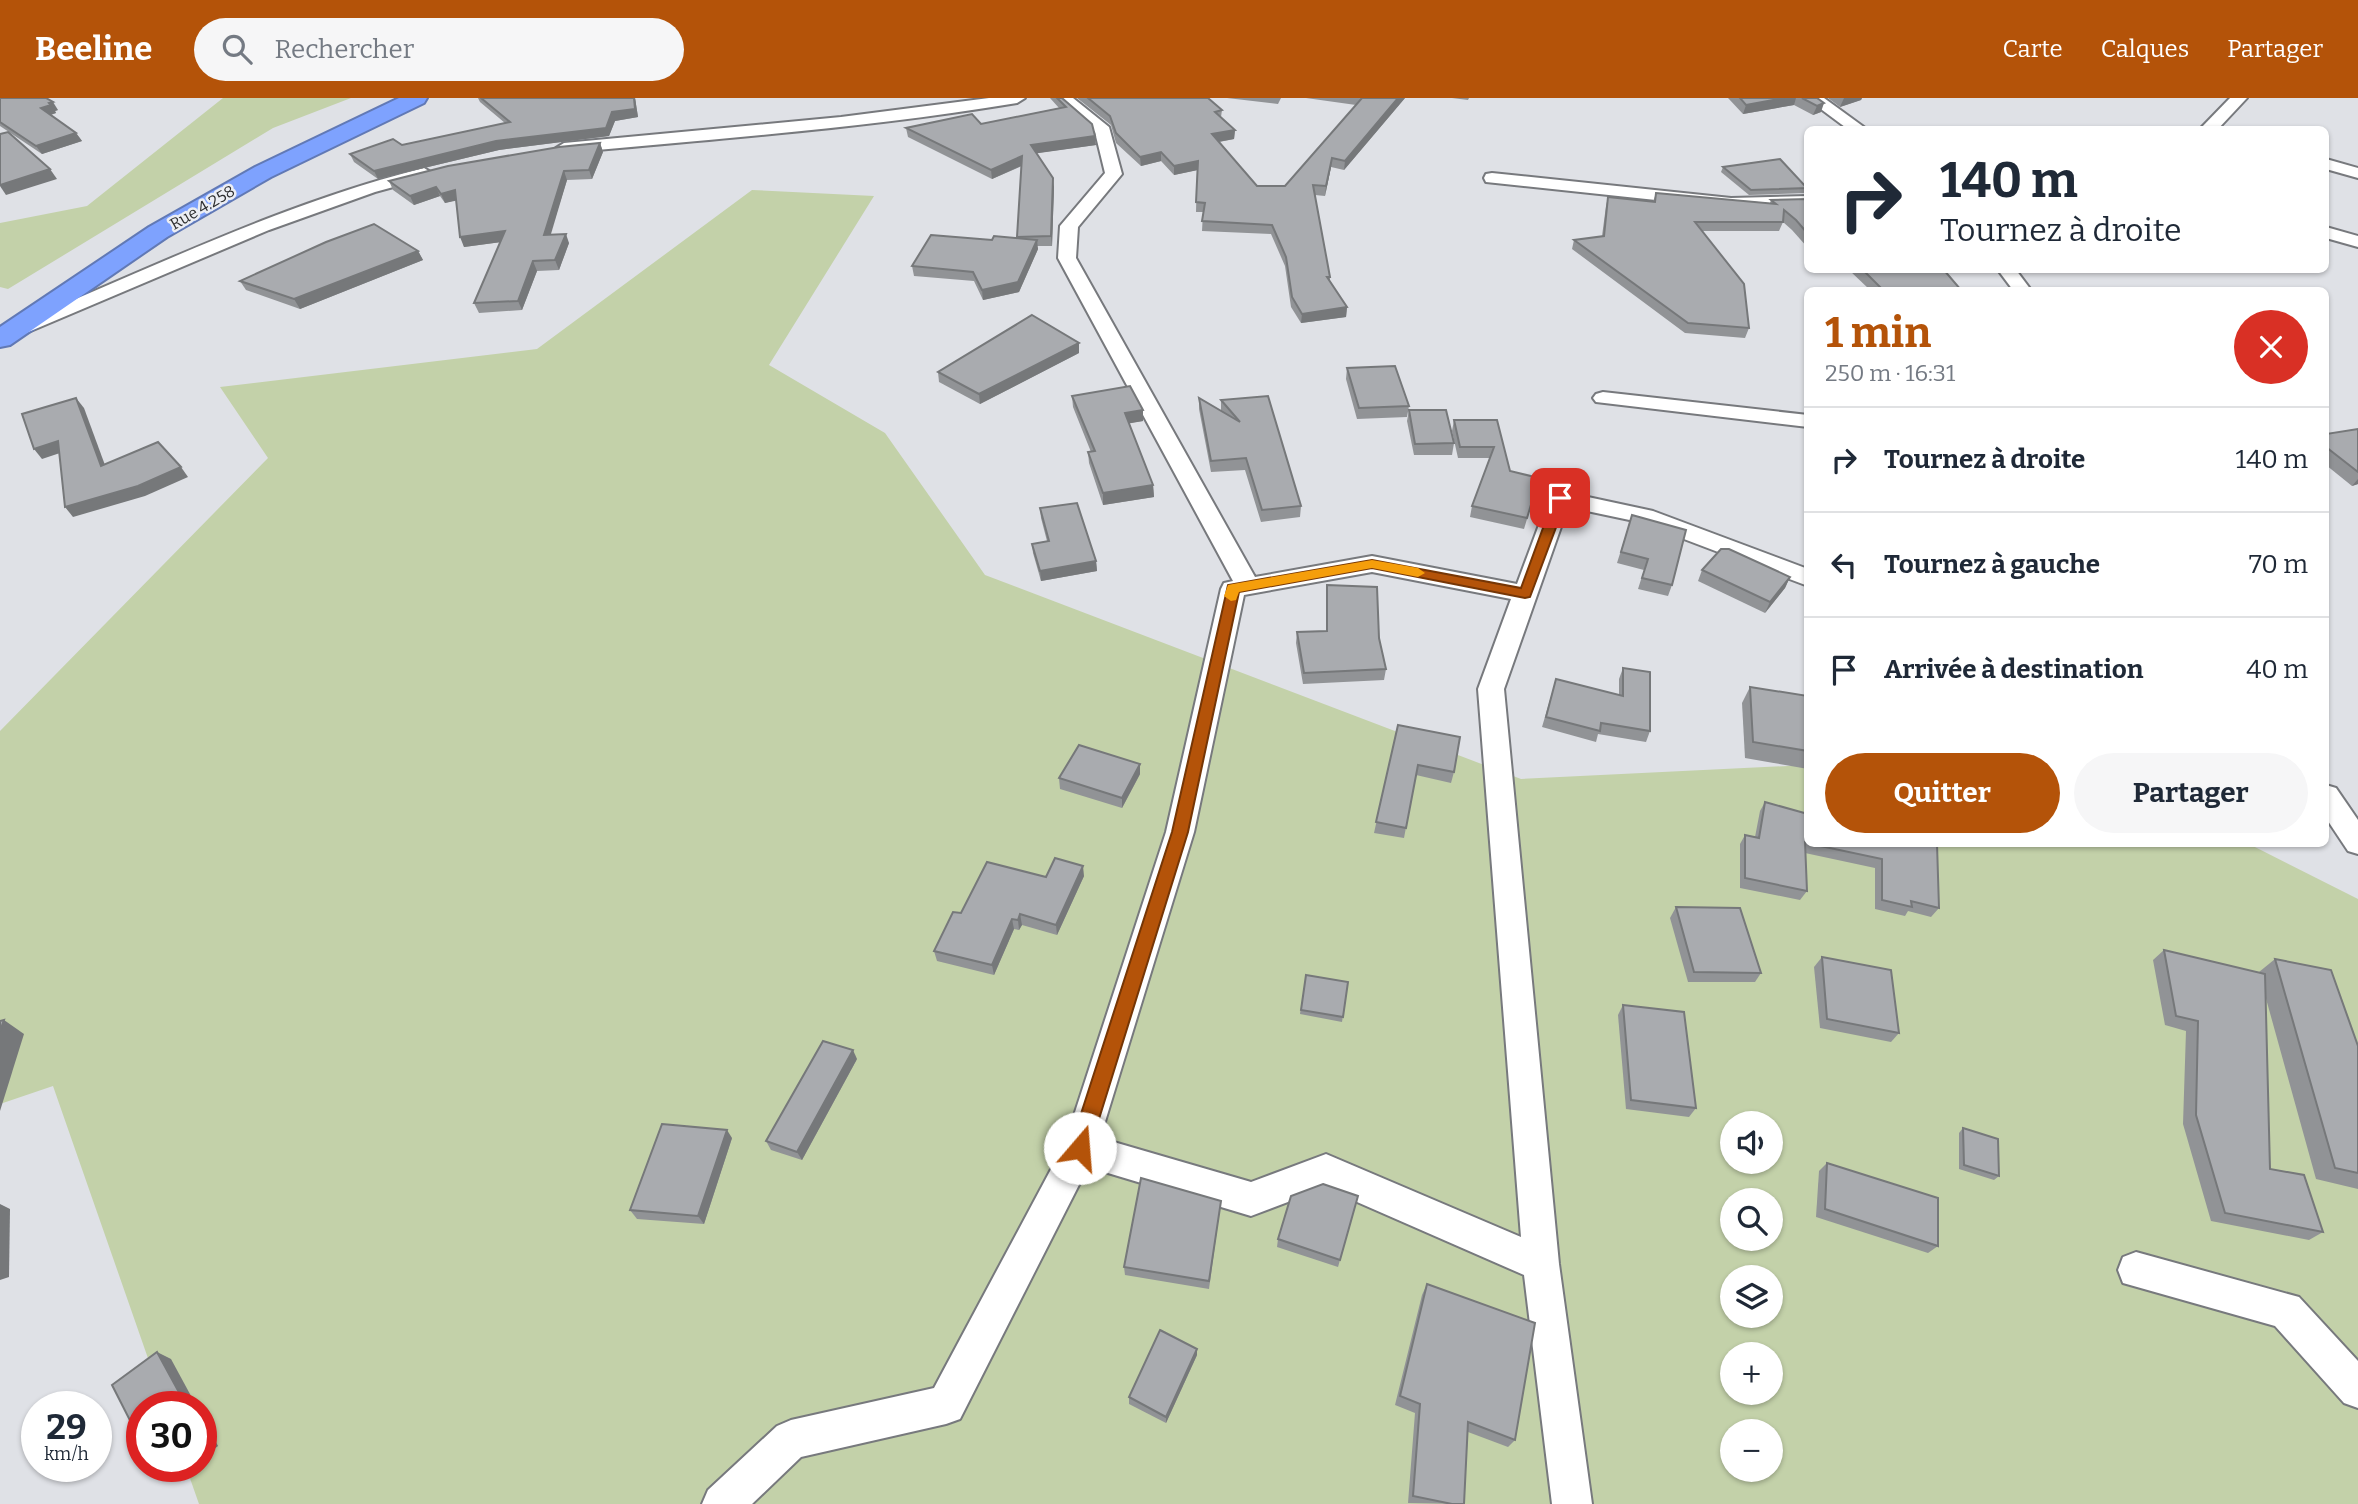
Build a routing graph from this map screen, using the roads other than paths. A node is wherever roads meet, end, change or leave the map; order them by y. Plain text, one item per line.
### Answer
1 (416, 98) edge
2 (1017, 98) edge
3 (1063, 98) edge
4 (1814, 98) edge
5 (2239, 98) edge
6 (1856, 126) edge
7 (2211, 126) edge
8 (546, 151) edge
9 (2329, 165) edge
10 (440, 169) edge
11 (2358, 173) edge
12 (1492, 178) dead end
13 (1804, 201) edge
14 (2329, 233) edge
15 (2358, 242) edge
16 (1, 338) edge
17 (1602, 398) dead end
18 (1804, 421) edge
19 (1804, 576) edge
20 (1248, 586) junction
21 (1525, 594) junction
22 (2329, 800) edge
23 (2358, 843) edge
24 (1080, 1148) junction
25 (1541, 1264) junction
26 (2136, 1270) dead end
27 (2358, 1389) edge
28 (722, 1504) edge
29 (1572, 1504) edge

1 - 16 highway, Rue 4.258
2 - 8 street
3 - 20 street
4 - 6 street
5 - 7 street
9 - 11 street
10 - 16 street
12 - 13 street
14 - 15 street
17 - 18 street
19 - 21 street
20 - 21 street
20 - 24 street
21 - 25 street
22 - 23 street
24 - 25 street
24 - 28 street
25 - 29 street
26 - 27 street

